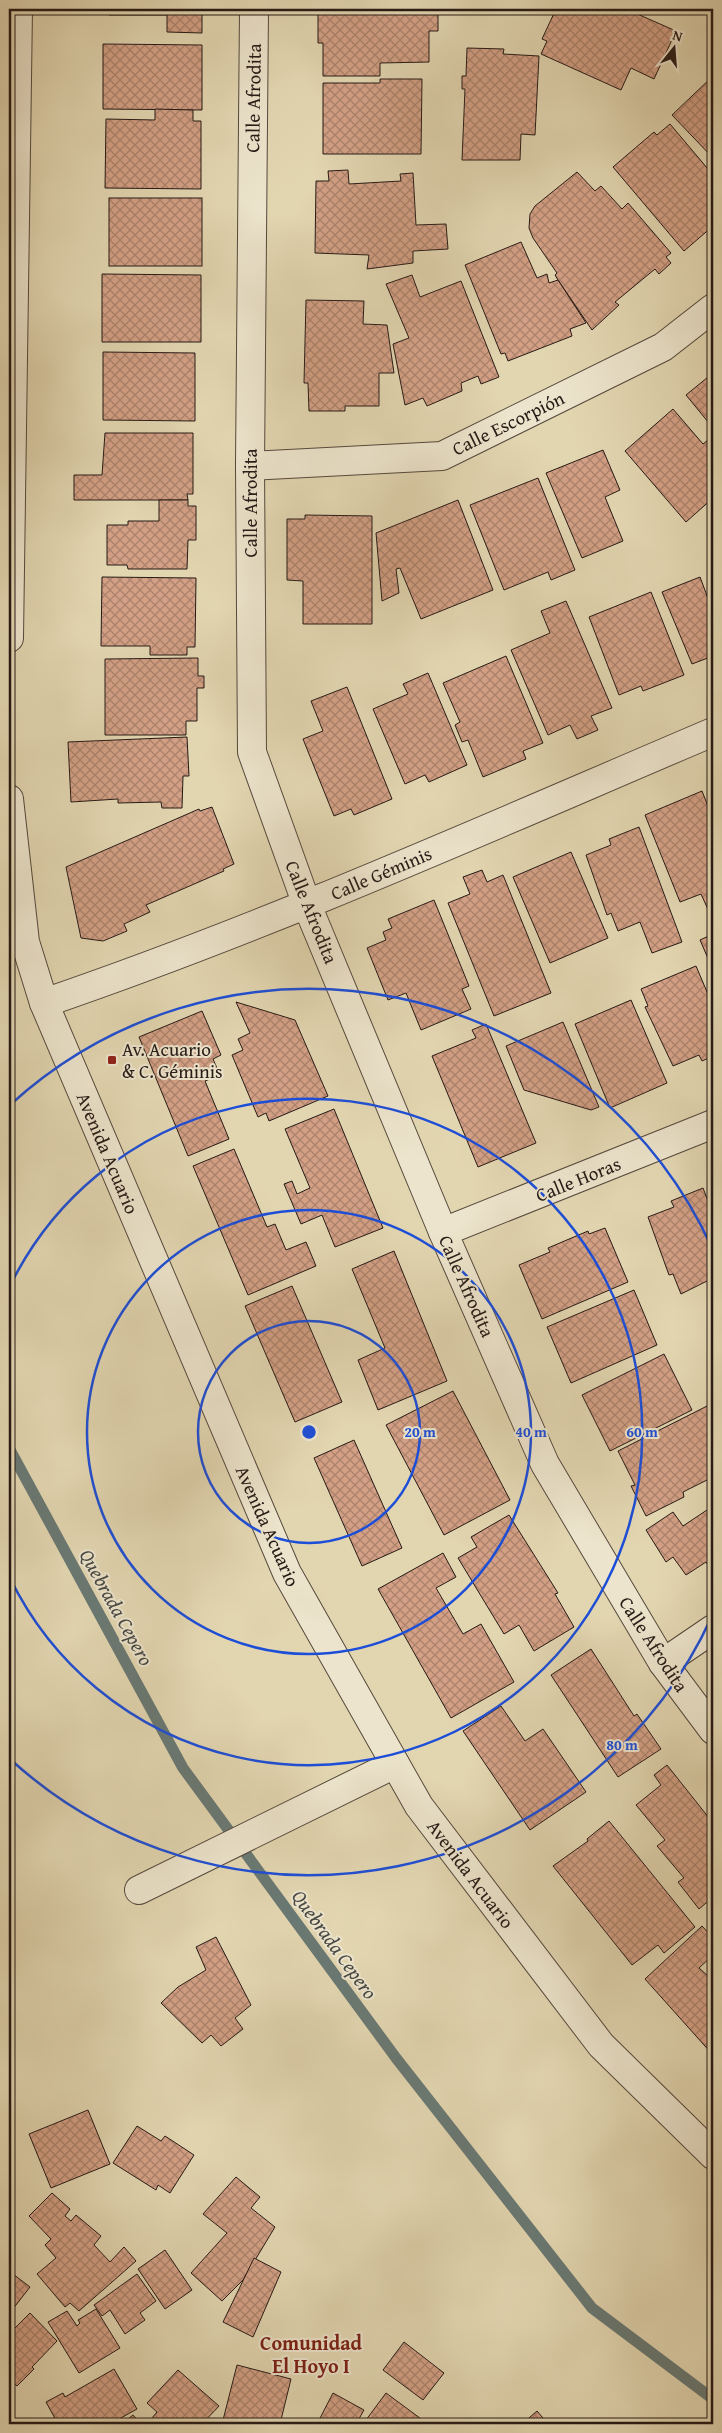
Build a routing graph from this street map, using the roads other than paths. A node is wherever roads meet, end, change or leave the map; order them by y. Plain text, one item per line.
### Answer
1 (18, 9) edge
2 (254, 9) edge
3 (713, 308) edge
4 (250, 466) junction
5 (9, 638) edge
6 (713, 732) edge
7 (9, 799) edge
8 (307, 904) junction
9 (44, 1003) junction
10 (713, 1124) edge
11 (443, 1232) junction
12 (713, 1629) edge
13 (663, 1663) junction
14 (713, 1730) edge
15 (395, 1764) junction
16 (139, 1890) dead end
17 (713, 2155) edge

1 - 5 street
2 - 4 street, Calle Afrodita
3 - 4 street, Calle Escorpión
4 - 8 street, Calle Afrodita
6 - 8 street, Calle Géminis
7 - 9 street, Avenida Acuario
8 - 9 street, Calle Géminis
8 - 11 street, Calle Afrodita
9 - 15 street, Avenida Acuario
10 - 11 street, Calle Horas
11 - 13 street, Calle Afrodita
12 - 13 street
13 - 14 street, Calle Afrodita
15 - 16 street
15 - 17 street, Avenida Acuario

